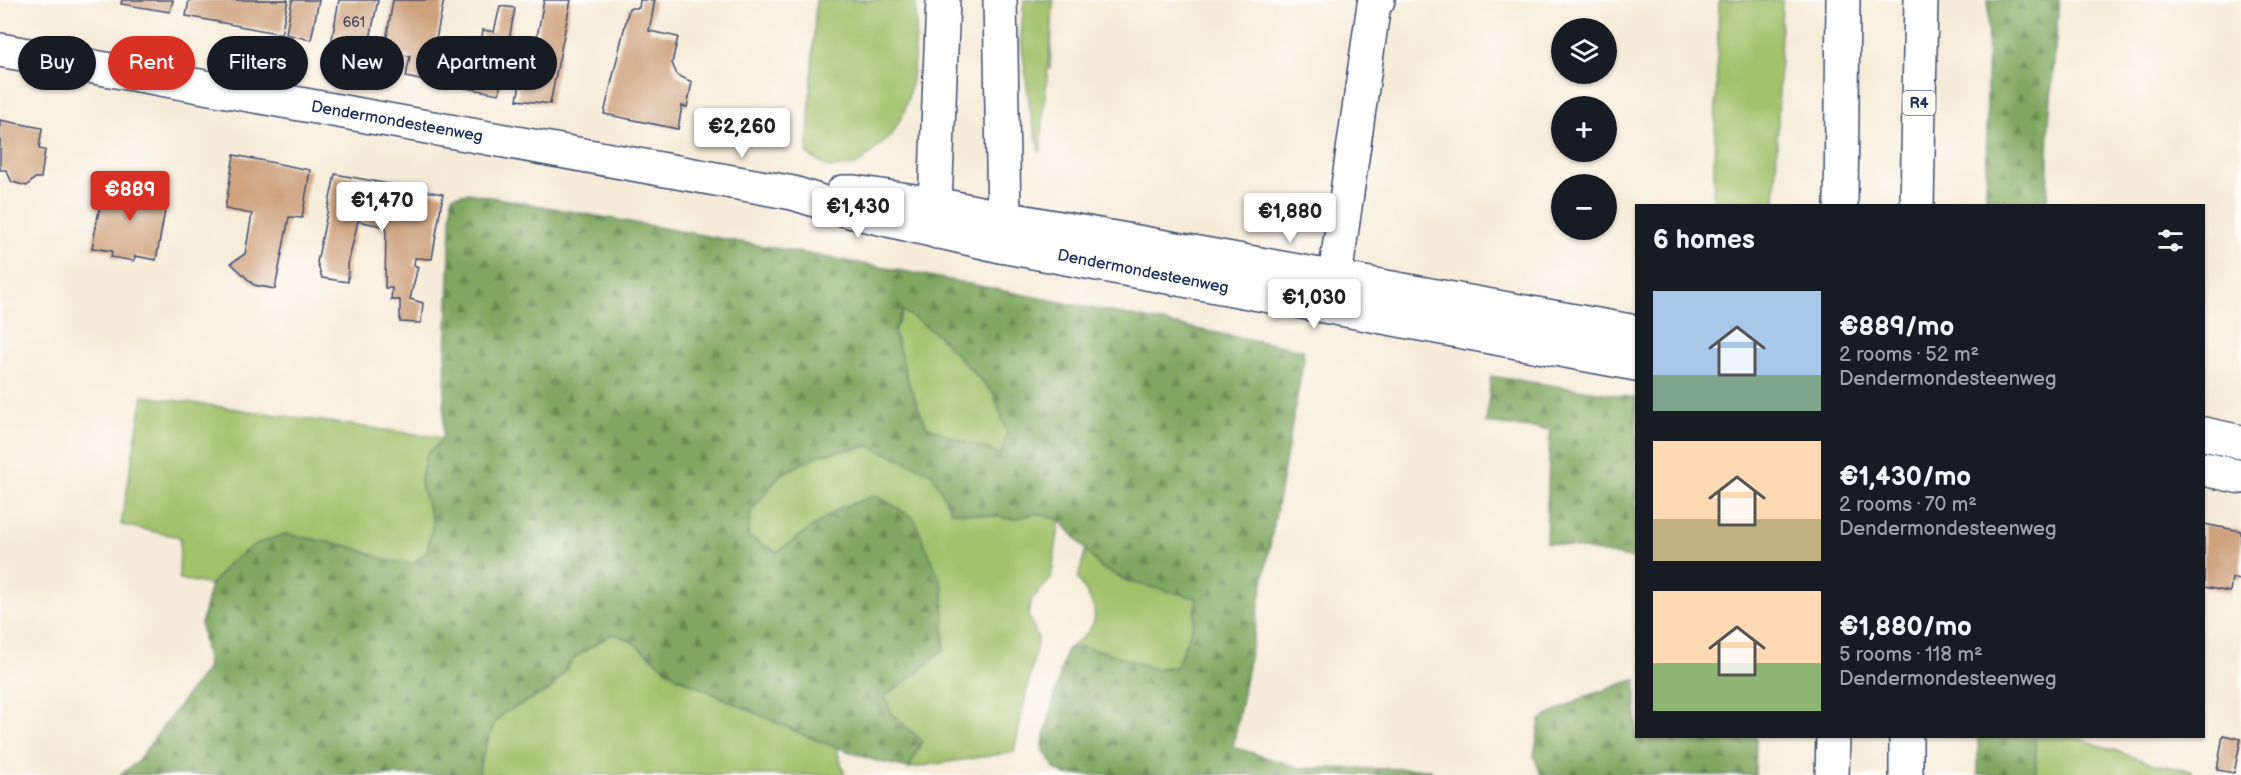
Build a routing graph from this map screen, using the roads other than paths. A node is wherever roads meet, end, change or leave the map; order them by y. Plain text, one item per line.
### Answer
1 (943, 0) edge
2 (1000, 0) edge
3 (1843, 0) edge
4 (1921, 0) edge
5 (1375, 1) edge
6 (0, 50) edge
7 (1841, 204) edge
8 (1917, 204) edge
9 (936, 218) junction
10 (1003, 232) junction
11 (1335, 278) junction
12 (1635, 332) edge
13 (1635, 364) edge
14 (2205, 435) edge
15 (2241, 442) edge
16 (2205, 469) edge
17 (2241, 477) edge
18 (1833, 738) edge
19 (1906, 738) edge
20 (1832, 775) edge
21 (1905, 775) edge

1 - 9 main road
2 - 10 main road
3 - 7 main road
4 - 8 main road, R4
5 - 11 main road
6 - 9 main road, Dendermondesteenweg
9 - 10 main road, Dendermondesteenweg
10 - 11 main road, Dendermondesteenweg
10 - 13 main road, Dendermondesteenweg
11 - 12 main road, Dendermondesteenweg
14 - 15 main road
16 - 17 main road
18 - 20 main road
19 - 21 main road

